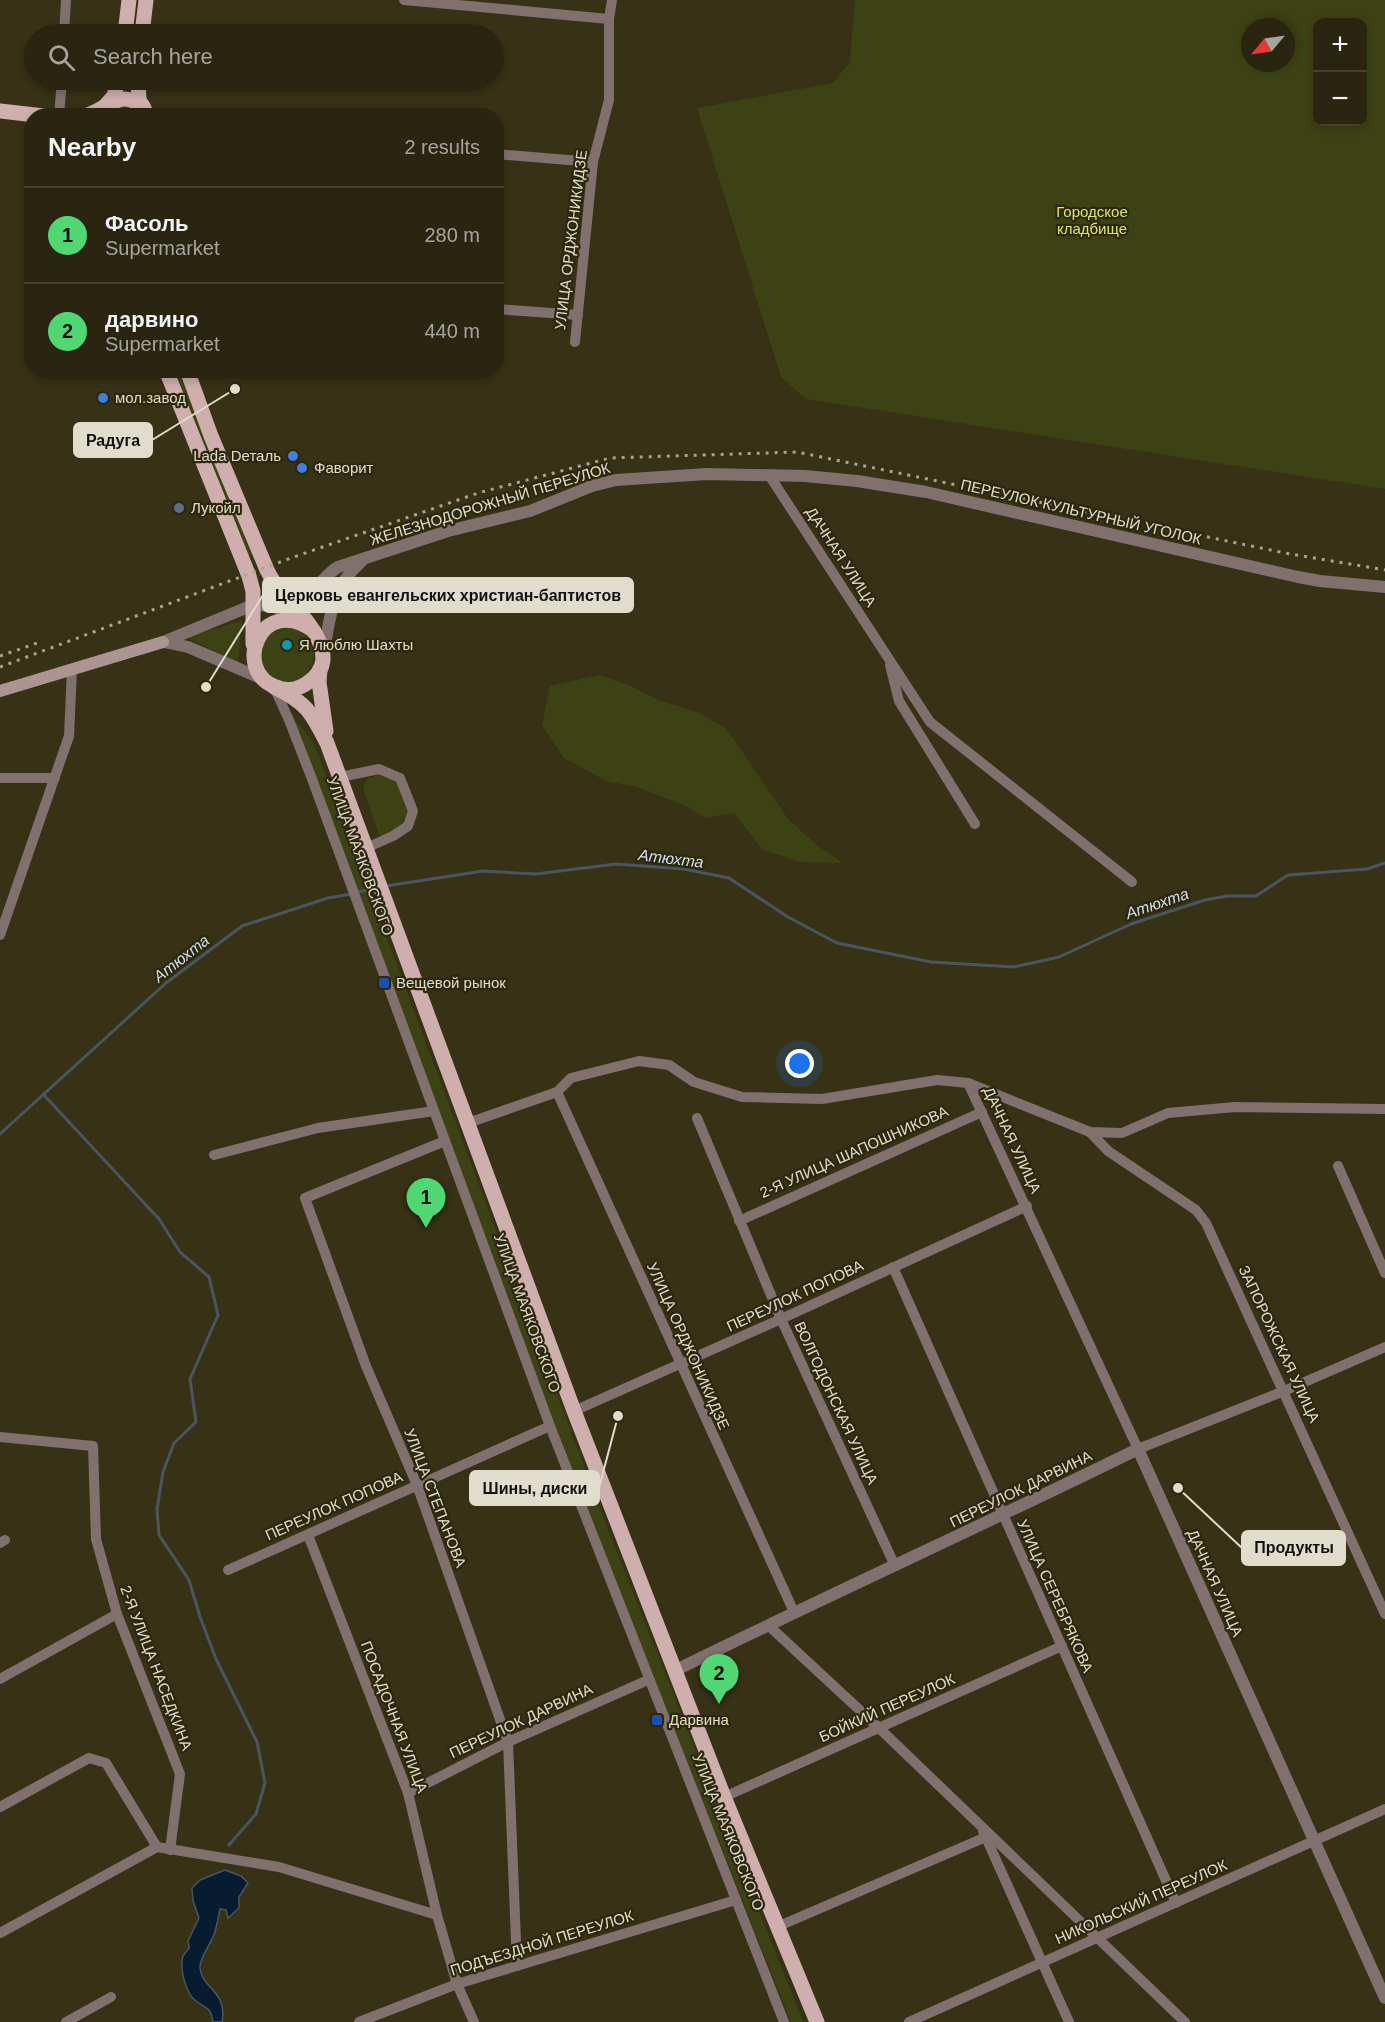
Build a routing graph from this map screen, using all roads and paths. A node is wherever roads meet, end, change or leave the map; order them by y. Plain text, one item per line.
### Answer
1 (66, 0) edge
2 (129, 0) edge
3 (146, 0) edge
4 (405, 0) edge
5 (612, 0) edge
6 (609, 19) junction
7 (65, 24) edge
8 (125, 24) edge
9 (143, 24) edge
10 (61, 90) edge
11 (116, 90) edge
12 (138, 90) edge
13 (60, 108) edge
14 (104, 108) edge
15 (105, 108) edge
16 (141, 108) edge
17 (143, 108) edge
18 (0, 111) edge
19 (24, 114) edge
20 (504, 155) edge
21 (593, 162) junction
22 (504, 310) edge
23 (578, 315) junction
24 (575, 342) dead end
25 (169, 378) edge
26 (190, 378) edge
27 (769, 475) junction
28 (364, 559) junction
29 (1385, 586) edge
30 (289, 600) junction
31 (253, 605) junction
32 (308, 627) junction
33 (163, 642) junction
34 (253, 654) junction
35 (888, 656) junction
36 (321, 663) junction
37 (72, 669) junction
38 (269, 683) junction
39 (0, 691) edge
40 (327, 743) junction
41 (340, 777) junction
42 (0, 778) edge
43 (56, 778) junction
44 (975, 824) dead end
45 (368, 853) junction
46 (1132, 882) dead end
47 (0, 935) edge
48 (968, 1083) junction
49 (557, 1092) junction
50 (1385, 1110) edge
51 (434, 1111) junction
52 (982, 1112) junction
53 (698, 1118) dead end
54 (468, 1123) junction
55 (1090, 1132) junction
56 (445, 1141) junction
57 (214, 1155) dead end
58 (1338, 1166) dead end
59 (1027, 1206) junction
60 (739, 1221) junction
61 (893, 1267) junction
62 (1385, 1273) edge
63 (781, 1320) junction
64 (1385, 1347) edge
65 (680, 1365) junction
66 (1284, 1392) junction
67 (574, 1411) junction
68 (550, 1426) junction
69 (0, 1437) edge
70 (1138, 1449) junction
71 (417, 1485) junction
72 (1002, 1516) junction
73 (308, 1535) junction
74 (895, 1566) junction
75 (228, 1570) dead end
76 (794, 1612) junction
77 (117, 1614) junction
78 (1385, 1614) edge
79 (768, 1625) junction
80 (1062, 1646) junction
81 (674, 1671) junction
82 (0, 1679) edge
83 (648, 1680) junction
84 (879, 1728) junction
85 (508, 1742) junction
86 (408, 1793) junction
87 (724, 1797) junction
88 (0, 1807) edge
89 (1385, 1809) edge
90 (981, 1825) junction
91 (986, 1837) junction
92 (1314, 1840) junction
93 (157, 1846) junction
94 (170, 1850) junction
95 (736, 1900) junction
96 (1176, 1903) junction
97 (437, 1915) junction
98 (779, 1926) junction
99 (0, 1933) edge
100 (1098, 1938) junction
101 (1043, 1963) junction
102 (517, 1965) junction
103 (457, 1984) junction
104 (111, 1997) dead end
105 (1385, 1998) edge
106 (66, 2022) edge
107 (359, 2022) edge
108 (474, 2022) edge
109 (784, 2022) edge
110 (817, 2022) edge
111 (909, 2022) edge
112 (1069, 2022) edge
113 (1185, 2022) edge

1 - 7 street
2 - 8 main road
3 - 9 main road
4 - 6 street
5 - 6 street, УЛИЦА ОРДЖОНИКИДЗЕ
6 - 21 street, УЛИЦА ОРДЖОНИКИДЗЕ
10 - 13 street
11 - 14 main road
12 - 17 main road
15 - 16 main road
18 - 19 main road
20 - 21 street
21 - 23 street, УЛИЦА ОРДЖОНИКИДЗЕ
22 - 23 street
23 - 24 street, УЛИЦА ОРДЖОНИКИДЗЕ
25 - 31 main road
26 - 30 main road
27 - 28 street, ЖЕЛЕЗНОДОРОЖНЫЙ ПЕРЕУЛОК
27 - 29 street, ПЕРЕУЛОК КУЛЬТУРНЫЙ УГОЛОК
27 - 35 street, ДАЧНАЯ УЛИЦА
28 - 30 street, ЖЕЛЕЗНОДОРОЖНЫЙ ПЕРЕУЛОК
28 - 36 street
30 - 32 main road
31 - 32 street
31 - 33 street
31 - 34 main road
32 - 34 main road
32 - 36 main road
33 - 37 main road
33 - 38 street
34 - 38 main road
35 - 44 street, ДАЧНАЯ УЛИЦА
35 - 46 street, ДАЧНАЯ УЛИЦА
36 - 38 main road
36 - 40 main road, УЛИЦА МАЯКОВСКОГО
37 - 39 main road
37 - 43 street
38 - 40 main road, УЛИЦА МАЯКОВСКОГО
38 - 51 street, УЛИЦА МАЯКОВСКОГО
40 - 41 main road, УЛИЦА МАЯКОВСКОГО
41 - 45 main road, УЛИЦА МАЯКОВСКОГО
41 - 45 street
42 - 43 street
43 - 47 street
45 - 54 main road, УЛИЦА МАЯКОВСКОГО
48 - 49 street
48 - 52 street, ДАЧНАЯ УЛИЦА
48 - 55 street
49 - 54 street
49 - 65 street, УЛИЦА ОРДЖОНИКИДЗЕ
50 - 55 street
51 - 56 street, УЛИЦА МАЯКОВСКОГО
51 - 57 street
52 - 59 street, ДАЧНАЯ УЛИЦА
52 - 60 street, 2-Я УЛИЦА ШАПОШНИКОВА
53 - 60 street, ВОЛГОДОНСКАЯ УЛИЦА
54 - 67 main road, УЛИЦА МАЯКОВСКОГО
55 - 66 street, ЗАПОРОЖСКАЯ УЛИЦА
56 - 68 street, УЛИЦА МАЯКОВСКОГО
56 - 71 street, УЛИЦА СТЕПАНОВА
58 - 62 street
59 - 61 street, ПЕРЕУЛОК ПОПОВА
59 - 70 street, ДАЧНАЯ УЛИЦА
60 - 63 street, ВОЛГОДОНСКАЯ УЛИЦА
61 - 63 street, ПЕРЕУЛОК ПОПОВА
61 - 72 street, УЛИЦА СЕРЕБРЯКОВА
63 - 65 street, ПЕРЕУЛОК ПОПОВА
63 - 74 street, ВОЛГОДОНСКАЯ УЛИЦА
64 - 66 street, ПЕРЕУЛОК ДАРВИНА
65 - 67 street, ПЕРЕУЛОК ПОПОВА
65 - 76 street, УЛИЦА ОРДЖОНИКИДЗЕ
66 - 70 street, ПЕРЕУЛОК ДАРВИНА
66 - 78 street, ЗАПОРОЖСКАЯ УЛИЦА
67 - 81 main road, УЛИЦА МАЯКОВСКОГО
68 - 71 street, ПЕРЕУЛОК ПОПОВА
68 - 83 street, УЛИЦА МАЯКОВСКОГО
69 - 77 street, 2-Я УЛИЦА НАСЕДКИНА
70 - 72 street, ПЕРЕУЛОК ДАРВИНА
70 - 92 street, ДАЧНАЯ УЛИЦА
71 - 73 street, ПЕРЕУЛОК ПОПОВА
71 - 85 street, УЛИЦА СТЕПАНОВА
72 - 74 street, ПЕРЕУЛОК ДАРВИНА
72 - 80 street, УЛИЦА СЕРЕБРЯКОВА
73 - 75 street, ПЕРЕУЛОК ПОПОВА
73 - 86 street, ПОСАДОЧНАЯ УЛИЦА
74 - 76 street, ПЕРЕУЛОК ДАРВИНА
76 - 79 street, ПЕРЕУЛОК ДАРВИНА
77 - 82 street
77 - 94 street, 2-Я УЛИЦА НАСЕДКИНА
79 - 81 street, ПЕРЕУЛОК ДАРВИНА
79 - 84 street
80 - 84 street, БОЙКИЙ ПЕРЕУЛОК
80 - 96 street, УЛИЦА СЕРЕБРЯКОВА
81 - 87 main road, УЛИЦА МАЯКОВСКОГО
83 - 85 street, ПЕРЕУЛОК ДАРВИНА
83 - 95 street, УЛИЦА МАЯКОВСКОГО
84 - 87 street, БОЙКИЙ ПЕРЕУЛОК
84 - 90 street
85 - 86 street, ПЕРЕУЛОК ДАРВИНА
85 - 102 street, УЛИЦА СТЕПАНОВА
86 - 97 street, ПОСАДОЧНАЯ УЛИЦА
87 - 98 main road, УЛИЦА МАЯКОВСКОГО
88 - 93 street
89 - 92 street, НИКОЛЬСКИЙ ПЕРЕУЛОК
90 - 91 street
90 - 100 street
91 - 98 street
91 - 101 street
92 - 96 street, НИКОЛЬСКИЙ ПЕРЕУЛОК
92 - 105 street, ДАЧНАЯ УЛИЦА
93 - 94 street
93 - 99 street
94 - 97 street
95 - 102 street, ПОДЪЕЗДНОЙ ПЕРЕУЛОК
95 - 109 street, УЛИЦА МАЯКОВСКОГО
96 - 100 street, НИКОЛЬСКИЙ ПЕРЕУЛОК
97 - 103 street, ПОСАДОЧНАЯ УЛИЦА
98 - 110 main road, УЛИЦА МАЯКОВСКОГО
100 - 101 street, НИКОЛЬСКИЙ ПЕРЕУЛОК
100 - 113 street
101 - 111 street, НИКОЛЬСКИЙ ПЕРЕУЛОК
101 - 112 street
102 - 103 street, ПОДЪЕЗДНОЙ ПЕРЕУЛОК
103 - 107 street, ПОДЪЕЗДНОЙ ПЕРЕУЛОК
103 - 108 street
104 - 106 street

